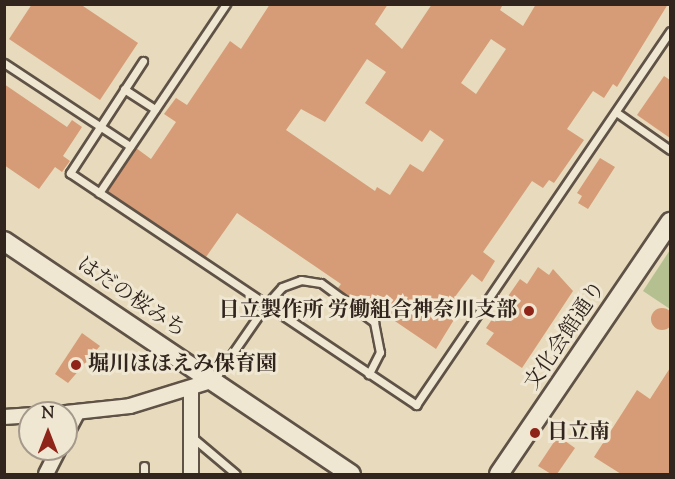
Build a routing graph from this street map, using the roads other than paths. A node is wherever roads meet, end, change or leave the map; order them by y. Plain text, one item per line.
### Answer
1 (226, 4) edge
2 (670, 31) edge
3 (143, 61) dead end
4 (4, 63) edge
5 (124, 89) junction
6 (155, 110) junction
7 (616, 112) junction
8 (100, 126) junction
9 (130, 146) junction
10 (670, 150) edge
11 (99, 193) junction
12 (670, 222) edge
13 (4, 241) edge
14 (265, 306) junction
15 (369, 374) junction
16 (214, 380) junction
17 (191, 388) junction
18 (78, 412) edge
19 (190, 436) junction
20 (144, 466) dead end
21 (144, 474) edge
22 (192, 474) edge
23 (236, 474) edge
24 (351, 474) edge
25 (499, 474) edge

1 - 6 lane
2 - 7 lane
3 - 5 lane
4 - 8 lane
5 - 6 lane
5 - 8 lane
6 - 9 lane
7 - 10 lane
7 - 15 lane
8 - 9 lane
8 - 11 lane
9 - 11 lane
11 - 14 lane
12 - 25 street, 文化会館通り
13 - 16 street, はだの桜みち
14 - 15 lane
14 - 15 lane
14 - 16 lane
16 - 17 street
16 - 24 street, はだの桜みち
17 - 18 street
17 - 19 street
19 - 22 street
19 - 23 lane
20 - 21 lane

